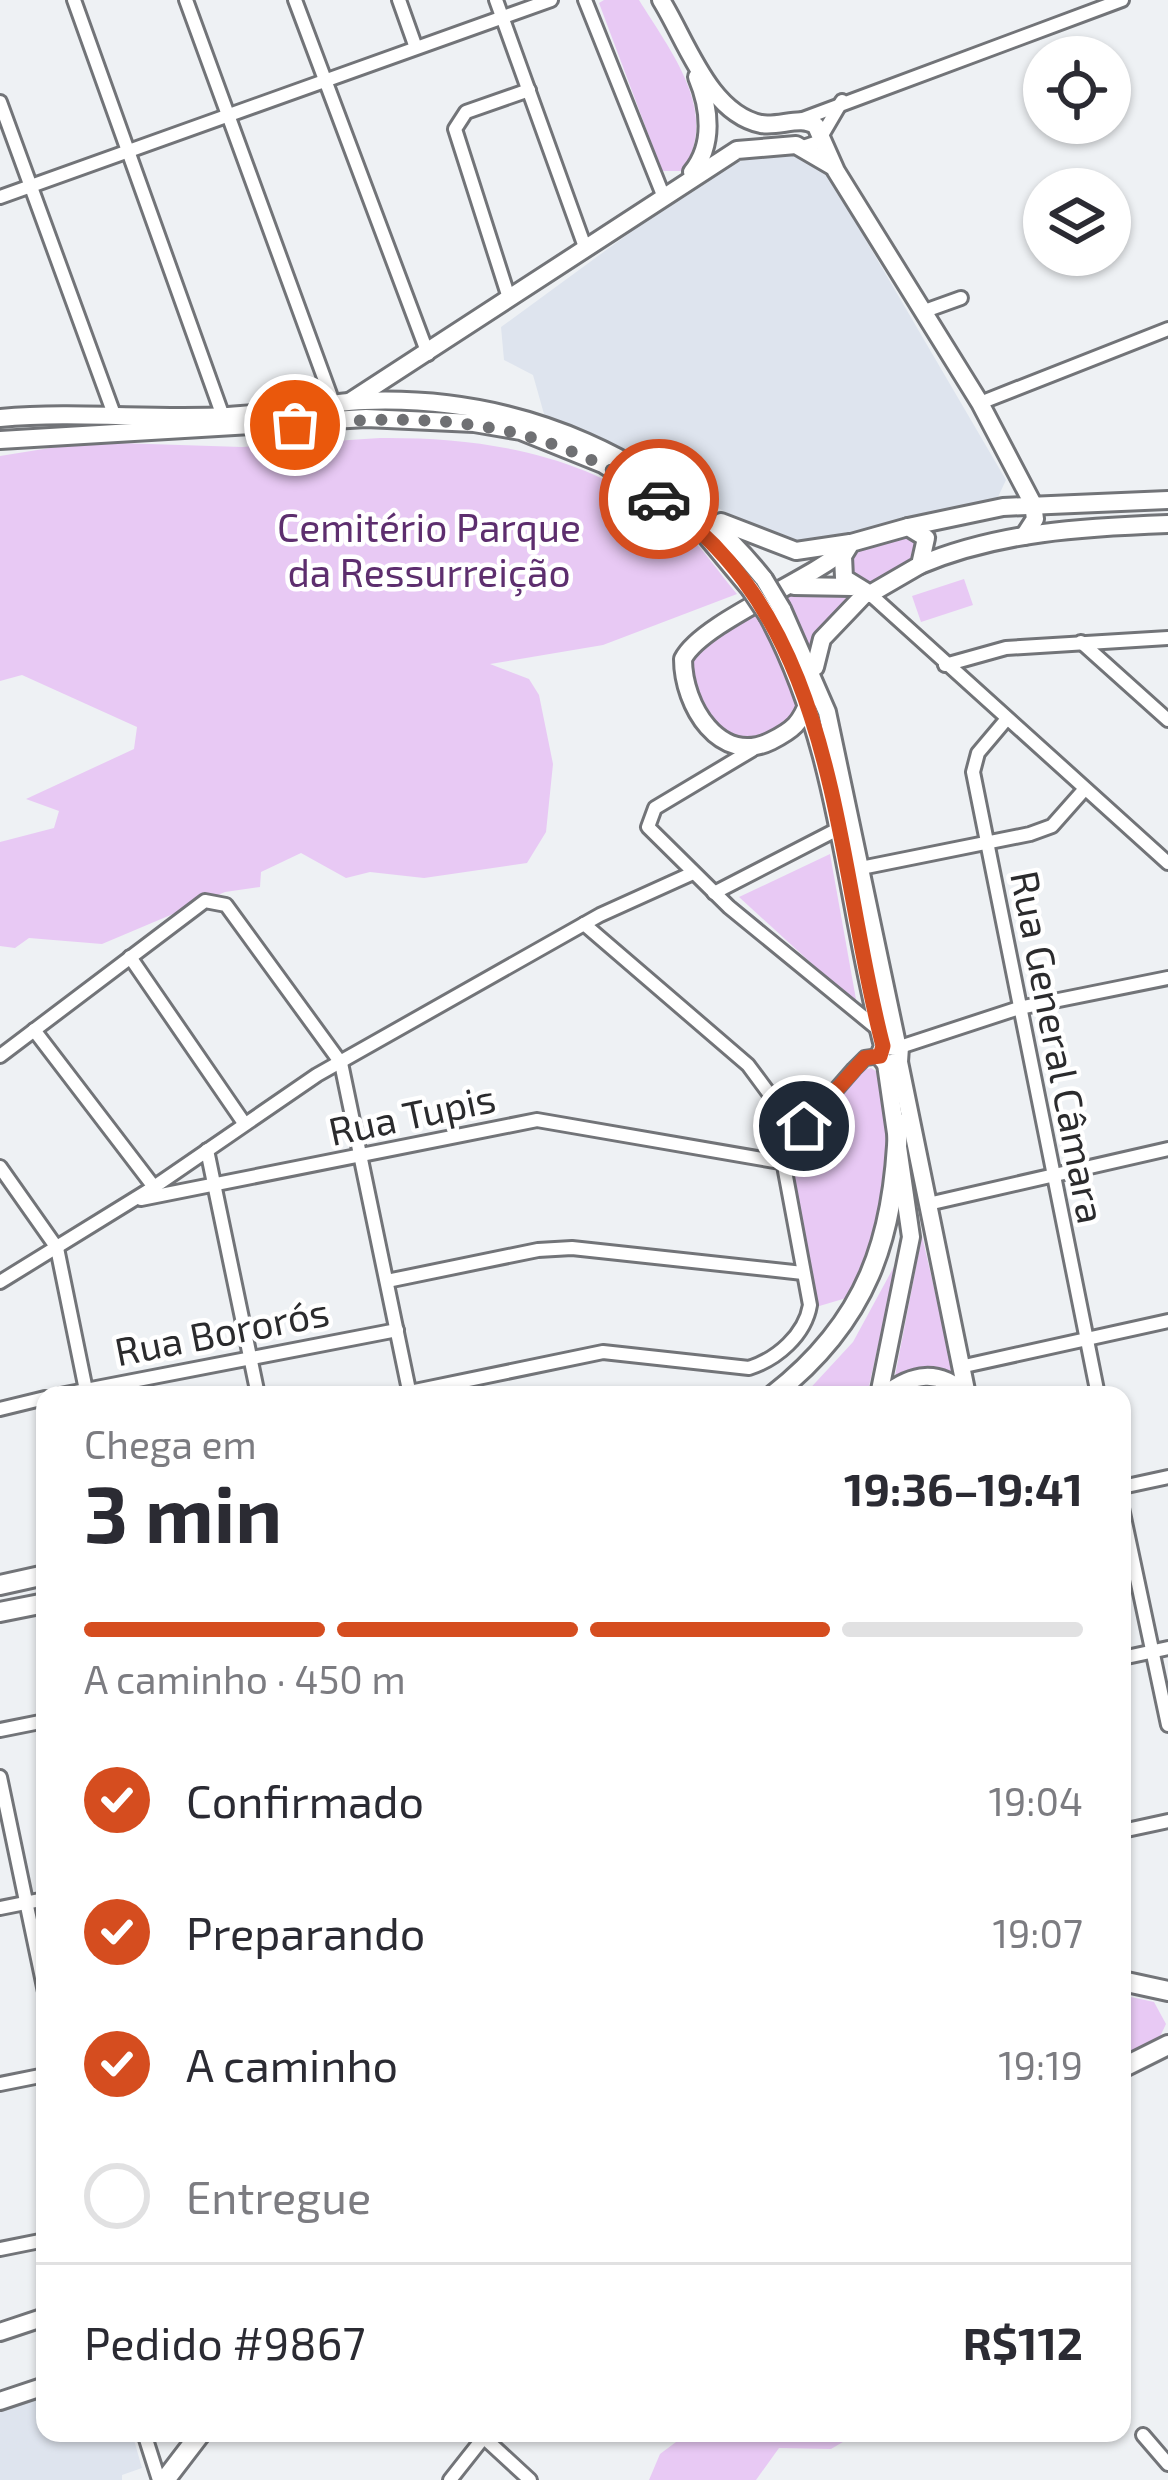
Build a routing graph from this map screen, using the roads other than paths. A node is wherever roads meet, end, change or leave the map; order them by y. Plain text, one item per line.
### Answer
1 (74, 0) edge
2 (185, 0) edge
3 (295, 0) edge
4 (399, 0) edge
5 (496, 0) edge
6 (551, 0) edge
7 (585, 0) edge
8 (650, 0) edge
9 (661, 0) edge
10 (1122, 0) edge
11 (502, 16) junction
12 (415, 45) junction
13 (323, 79) junction
14 (529, 90) junction
15 (842, 101) junction
16 (0, 102) edge
17 (226, 115) junction
18 (733, 115) junction
19 (800, 120) junction
20 (708, 133) junction
21 (821, 134) junction
22 (803, 147) junction
23 (128, 150) junction
24 (736, 150) junction
25 (836, 171) junction
26 (29, 185) junction
27 (668, 191) junction
28 (0, 197) edge
29 (585, 248) junction
30 (509, 298) junction
31 (962, 298) dead end
32 (922, 312) junction
33 (1168, 329) edge
34 (421, 359) junction
35 (342, 403) junction
36 (980, 403) junction
37 (407, 410) junction
38 (1, 415) edge
39 (115, 417) junction
40 (225, 423) junction
41 (0, 440) edge
42 (1016, 479) junction
43 (1168, 500) edge
44 (1034, 504) junction
45 (1003, 507) junction
46 (1168, 514) edge
47 (711, 517) junction
48 (1168, 524) edge
49 (1117, 526) junction
50 (908, 527) junction
51 (1024, 536) junction
52 (849, 545) junction
53 (920, 565) junction
54 (757, 584) junction
55 (794, 586) junction
56 (868, 590) junction
57 (775, 612) junction
58 (1168, 638) edge
59 (1081, 642) junction
60 (946, 665) junction
61 (815, 674) junction
62 (809, 700) junction
63 (1168, 720) edge
64 (1005, 721) junction
65 (794, 729) junction
66 (818, 733) junction
67 (752, 750) junction
68 (1083, 790) junction
69 (838, 829) junction
70 (987, 843) junction
71 (1168, 863) edge
72 (861, 868) junction
73 (693, 873) junction
74 (715, 893) junction
75 (584, 924) junction
76 (130, 957) junction
77 (1168, 978) edge
78 (1018, 1008) junction
79 (34, 1030) junction
80 (889, 1050) junction
81 (0, 1056) edge
82 (341, 1063) junction
83 (244, 1123) junction
84 (898, 1123) junction
85 (1168, 1149) edge
86 (207, 1150) junction
87 (361, 1158) junction
88 (780, 1158) junction
89 (0, 1167) edge
90 (1053, 1175) junction
91 (217, 1186) junction
92 (154, 1187) junction
93 (128, 1201) junction
94 (928, 1204) junction
95 (57, 1248) junction
96 (803, 1273) junction
97 (387, 1281) junction
98 (0, 1282) edge
99 (1168, 1321) edge
100 (397, 1330) junction
101 (1086, 1338) junction
102 (250, 1355) junction
103 (960, 1367) junction
104 (85, 1386) edge
105 (113, 1386) edge
106 (256, 1386) edge
107 (408, 1386) edge
108 (447, 1386) edge
109 (783, 1386) edge
110 (884, 1386) edge
111 (896, 1386) edge
112 (952, 1386) edge
113 (964, 1386) edge
114 (1096, 1386) edge
115 (36, 1400) edge
116 (0, 1409) edge
117 (1168, 1477) edge
118 (1131, 1485) edge
119 (1131, 1551) edge
120 (36, 1577) edge
121 (1, 1585) edge
122 (36, 1605) edge
123 (2, 1612) edge
124 (1168, 1648) edge
125 (1152, 1651) junction
126 (1131, 1656) edge
127 (36, 1723) edge
128 (1168, 1725) edge
129 (0, 1730) edge
130 (0, 1777) edge
131 (1168, 1821) edge
132 (1131, 1829) edge
133 (36, 1901) edge
134 (26, 1903) junction
135 (0, 1908) edge
136 (36, 1949) edge
137 (1158, 1986) edge
138 (1168, 2007) edge
139 (1168, 2045) edge
140 (1131, 2064) edge
141 (36, 2077) edge
142 (0, 2084) edge
143 (36, 2242) edge
144 (0, 2249) edge
145 (36, 2320) edge
146 (0, 2332) edge
147 (36, 2389) edge
148 (0, 2401) edge
149 (1143, 2435) dead end
150 (147, 2442) edge
151 (194, 2442) edge
152 (477, 2442) edge
153 (489, 2442) edge
154 (1168, 2464) edge
155 (162, 2480) edge
156 (451, 2480) edge
157 (530, 2480) edge

1 - 23 street
2 - 17 street
3 - 13 street
4 - 12 street
5 - 11 street
6 - 11 street
7 - 27 street
8 - 20 main road
9 - 18 main road
10 - 15 street
11 - 12 street
11 - 14 street
12 - 13 street
13 - 17 street
13 - 34 street
14 - 29 street
14 - 30 street
15 - 19 street
15 - 21 street
16 - 26 street
17 - 23 street
17 - 35 street
18 - 19 main road
18 - 20 street
19 - 21 main road
20 - 24 main road
20 - 27 main road
21 - 22 street
21 - 25 main road
22 - 24 main road
22 - 25 main road
23 - 26 street
23 - 40 street
24 - 27 main road
25 - 32 main road
26 - 28 street
26 - 39 street
27 - 29 main road
29 - 30 main road
30 - 34 main road
31 - 32 street
32 - 36 main road
33 - 36 street
34 - 35 main road
34 - 37 main road
35 - 37 main road
35 - 40 main road
36 - 42 main road
37 - 40 main road
37 - 47 main road
37 - 54 main road
38 - 39 main road
39 - 40 main road
40 - 41 main road
42 - 44 main road
42 - 45 main road
43 - 44 main road
44 - 45 main road
44 - 51 main road
45 - 50 main road
46 - 49 main road
47 - 52 main road
47 - 54 main road
48 - 49 main road
49 - 51 main road
50 - 52 main road
50 - 53 main road
51 - 53 main road
52 - 55 main road
52 - 56 main road
53 - 56 main road
54 - 57 main road, bridge
55 - 56 main road
55 - 67 main road
56 - 60 street
56 - 61 main road
57 - 61 main road
57 - 62 main road
58 - 59 street
59 - 60 street
59 - 63 street
60 - 64 street
61 - 72 main road
62 - 65 main road
62 - 66 main road
64 - 68 street
64 - 70 street, Rua General Câmara
65 - 66 main road
65 - 67 main road
66 - 69 main road
67 - 73 street
68 - 70 street
68 - 71 street
69 - 74 street
69 - 80 main road
70 - 72 street
70 - 78 street, Rua General Câmara
72 - 80 main road
73 - 74 street
73 - 75 street
74 - 80 street
75 - 82 street
75 - 88 street
76 - 79 street
76 - 82 street
76 - 83 street
77 - 78 street
78 - 80 street
78 - 90 street, Rua General Câmara
79 - 81 street
79 - 92 street
80 - 84 main road
80 - 88 street
80 - 94 main road
82 - 83 street
82 - 87 street
83 - 86 street
84 - 109 main road
84 - 110 main road
85 - 90 street
86 - 91 street
86 - 92 street
87 - 88 street, Rua Tupis
87 - 91 street, Rua Tupis
87 - 97 street
88 - 96 street
89 - 95 street
90 - 94 street
90 - 101 street, Rua General Câmara
91 - 93 street, Rua Tupis
91 - 102 street
92 - 93 street
93 - 95 street
94 - 103 main road
95 - 98 street
95 - 104 street
96 - 97 street
96 - 108 street
97 - 100 street
99 - 101 street
100 - 102 street, Rua Bororós
100 - 107 street
101 - 103 street
101 - 114 street, Rua General Câmara
102 - 105 street, Rua Bororós
102 - 106 street
103 - 113 main road
111 - 112 main road
115 - 116 street
117 - 118 street
119 - 125 street
120 - 121 main road
121 - 123 main road
122 - 123 main road
124 - 125 street
125 - 126 street
125 - 128 street
127 - 129 street
130 - 134 street
131 - 132 street
133 - 134 street
134 - 135 street
134 - 136 street
137 - 138 main road
139 - 140 main road
141 - 142 street
143 - 144 street
145 - 146 main road
147 - 148 main road
149 - 154 street
150 - 155 street
151 - 155 main road
152 - 156 street
153 - 157 street

